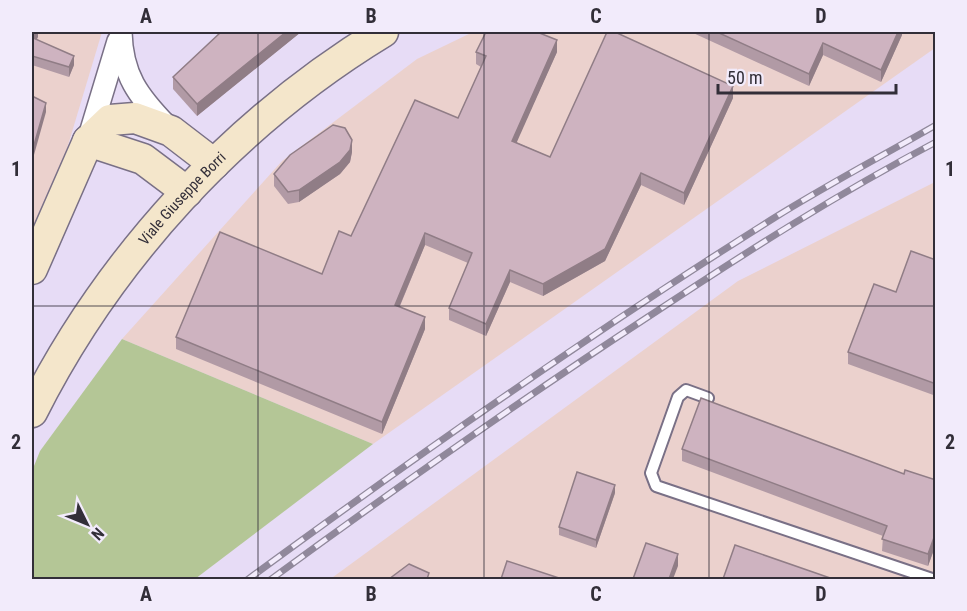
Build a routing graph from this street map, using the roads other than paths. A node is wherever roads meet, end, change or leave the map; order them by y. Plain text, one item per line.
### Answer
1 (121, 32) edge
2 (383, 32) edge
3 (171, 131) junction
4 (88, 141) junction
5 (214, 164) junction
6 (187, 192) junction
7 (32, 269) edge
8 (708, 398) edge
9 (32, 412) edge
10 (935, 579) edge

1 - 3 street
1 - 4 street
2 - 5 main road, Viale Giuseppe Borri
3 - 4 main road
3 - 5 main road
4 - 6 main road
4 - 7 main road
5 - 6 main road, Viale Giuseppe Borri
6 - 9 main road, Viale Giuseppe Borri
8 - 10 lane

